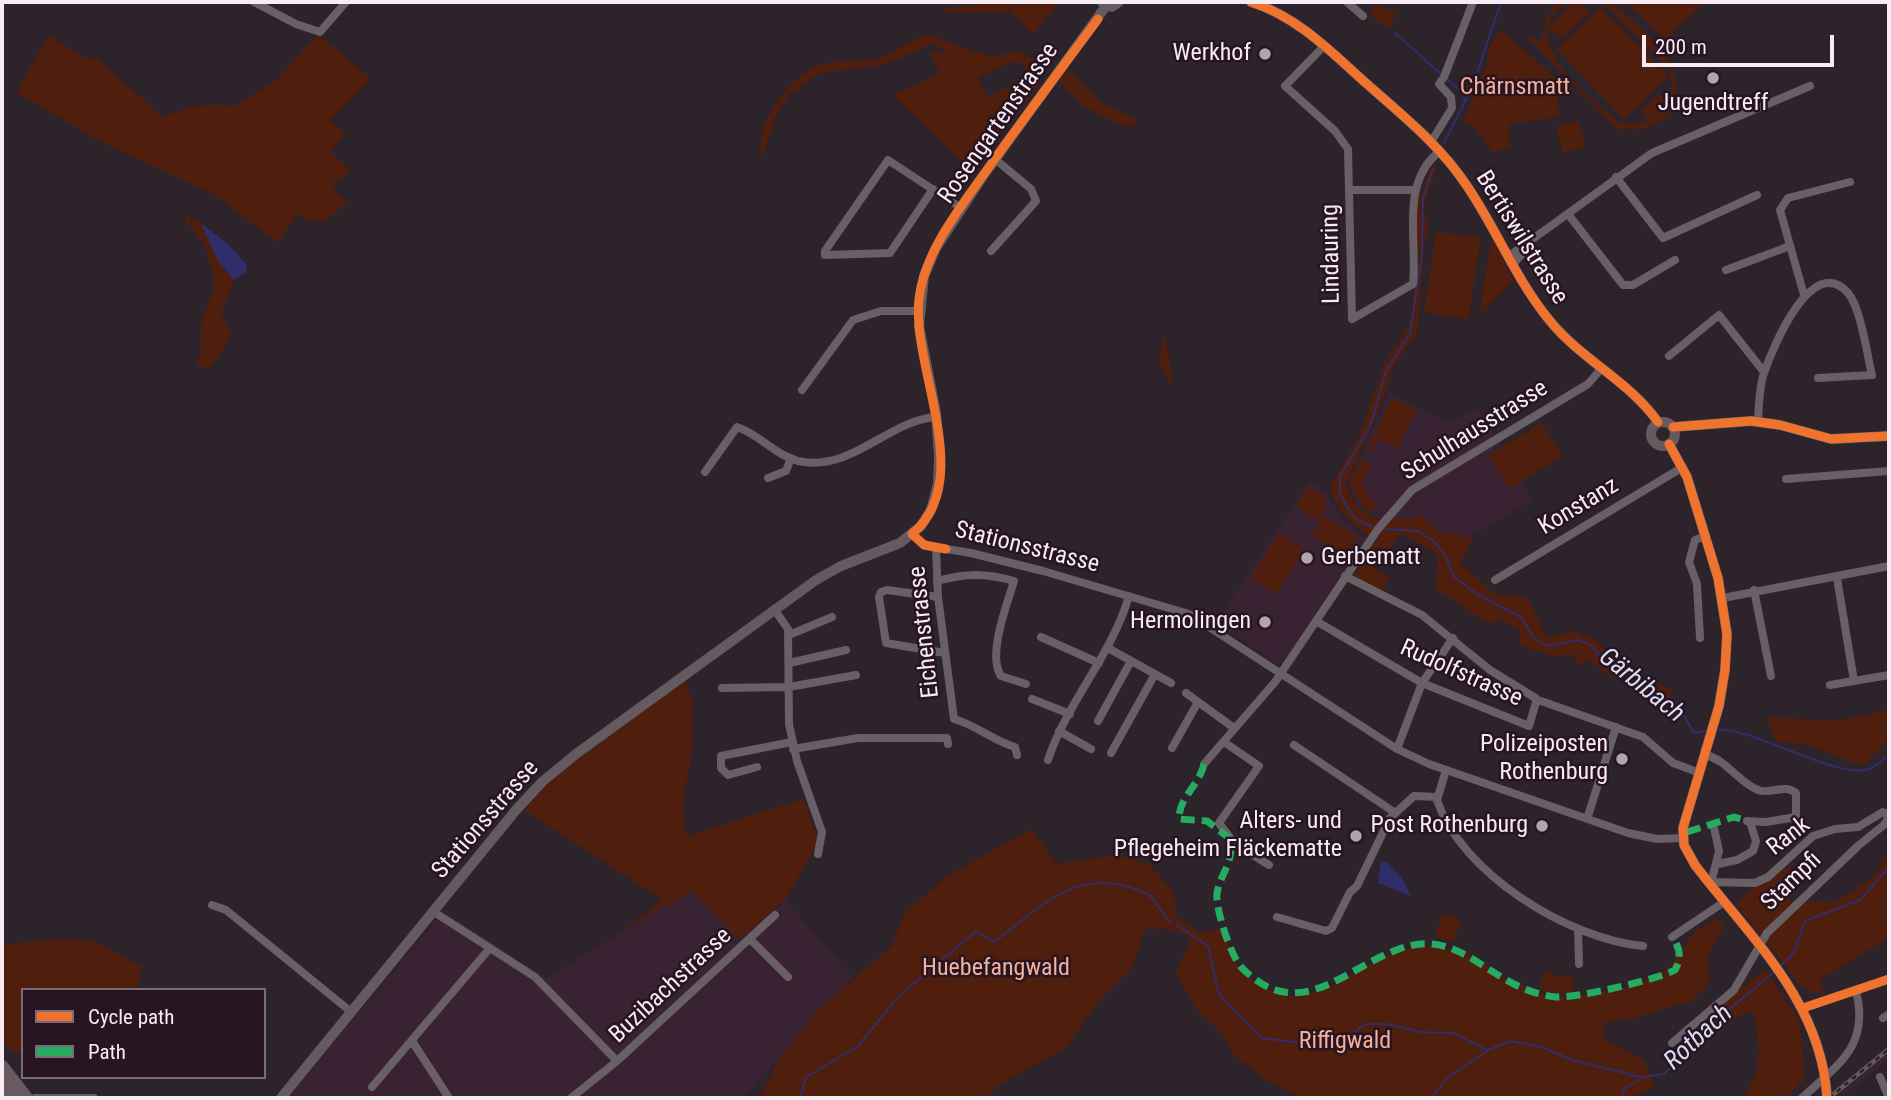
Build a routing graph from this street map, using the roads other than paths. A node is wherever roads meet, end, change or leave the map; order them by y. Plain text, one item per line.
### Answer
1 (254, 2) edge
2 (346, 2) edge
3 (1119, 2) edge
4 (1251, 2) edge
5 (1347, 2) edge
6 (1473, 2) edge
7 (1104, 4) edge
8 (1268, 4) edge
9 (1363, 16) dead end
10 (1324, 46) junction
11 (1810, 86) dead end
12 (1432, 142) junction
13 (1440, 151) junction
14 (995, 159) junction
15 (1616, 177) junction
16 (1850, 181) dead end
17 (933, 189) junction
18 (1350, 190) junction
19 (1416, 190) junction
20 (1757, 195) dead end
21 (961, 208) junction
22 (1568, 214) junction
23 (1790, 246) junction
24 (991, 251) dead end
25 (1511, 260) junction
26 (1675, 260) dead end
27 (1726, 270) dead end
28 (1804, 295) junction
29 (918, 311) junction
30 (1669, 356) dead end
31 (1601, 369) junction
32 (1764, 372) junction
33 (1818, 378) dead end
34 (802, 390) dead end
35 (936, 417) junction
36 (1758, 421) junction
37 (1658, 422) junction
38 (1673, 427) junction
39 (1889, 436) edge
40 (1669, 444) junction
41 (791, 458) junction
42 (1683, 467) junction
43 (1885, 471) edge
44 (705, 472) dead end
45 (768, 478) dead end
46 (1786, 479) dead end
47 (912, 534) junction
48 (1705, 536) junction
49 (936, 548) junction
50 (1889, 566) edge
51 (1345, 576) junction
52 (1837, 578) junction
53 (937, 580) junction
54 (1495, 580) dead end
55 (1754, 590) junction
56 (1129, 596) junction
57 (938, 597) junction
58 (1723, 598) junction
59 (774, 609) junction
60 (832, 617) dead end
61 (1316, 621) junction
62 (789, 635) junction
63 (1041, 637) dead end
64 (1453, 638) junction
65 (1700, 638) dead end
66 (1108, 648) junction
67 (846, 650) dead end
68 (945, 653) junction
69 (1131, 661) junction
70 (789, 663) junction
71 (1099, 663) junction
72 (1282, 673) junction
73 (1155, 674) junction
74 (856, 675) dead end
75 (1889, 675) edge
76 (1771, 676) dead end
77 (1854, 681) junction
78 (1171, 683) dead end
79 (1422, 683) junction
80 (1026, 684) dead end
81 (1830, 685) dead end
82 (789, 687) junction
83 (722, 688) dead end
84 (1186, 693) dead end
85 (1032, 699) dead end
86 (1539, 700) junction
87 (1198, 702) junction
88 (1070, 714) junction
89 (1098, 721) dead end
90 (1616, 727) junction
91 (1234, 728) junction
92 (1059, 731) junction
93 (1224, 742) junction
94 (948, 744) dead end
95 (793, 745) junction
96 (1294, 745) dead end
97 (1172, 748) dead end
98 (1091, 749) dead end
99 (1397, 749) junction
100 (1111, 753) dead end
101 (1017, 755) dead end
102 (1706, 755) junction
103 (1048, 760) dead end
104 (1204, 764) dead end
105 (757, 766) dead end
106 (1446, 770) junction
107 (1700, 773) junction
108 (1437, 797) junction
109 (1394, 812) junction
110 (1587, 819) junction
111 (1714, 828) dead end
112 (1683, 838) junction
113 (1859, 845) joint
114 (818, 854) dead end
115 (1718, 864) junction
116 (1269, 865) dead end
117 (1710, 881) junction
118 (212, 905) dead end
119 (1726, 905) junction
120 (434, 912) junction
121 (775, 915) dead end
122 (1277, 917) dead end
123 (1578, 929) junction
124 (1672, 937) dead end
125 (750, 939) junction
126 (1643, 946) dead end
127 (490, 948) junction
128 (1580, 964) dead end
129 (788, 977) dead end
130 (1889, 979) edge
131 (1856, 991) junction
132 (1800, 1003) junction
133 (350, 1011) junction
134 (412, 1041) junction
135 (1672, 1043) dead end
136 (617, 1061) junction
137 (2, 1068) edge
138 (1880, 1077) dead end
139 (7, 1083) edge
140 (372, 1087) dead end
141 (1805, 1095) edge
142 (12, 1098) edge
143 (26, 1098) edge
144 (35, 1098) edge
145 (94, 1098) edge
146 (281, 1098) edge
147 (449, 1098) edge
148 (571, 1098) edge
149 (1827, 1098) edge
150 (1889, 1098) edge

1 - 2 street
3 - 7 main road
4 - 8 main road, Bertiswilstrasse
5 - 9 street
6 - 12 street
7 - 14 main road, Rosengartenstrasse
8 - 10 main road, Bertiswilstrasse
10 - 12 main road, Bertiswilstrasse
10 - 18 street, Lindauring
11 - 15 street
12 - 13 main road, Bertiswilstrasse
13 - 19 street, Lindauring
13 - 25 main road, Bertiswilstrasse
14 - 21 main road, Rosengartenstrasse
14 - 24 street
15 - 20 street
15 - 22 street
16 - 23 street
17 - 17 street
17 - 21 street
18 - 19 street, Lindauring
18 - 19 street, Lindauring
21 - 29 main road, Rosengartenstrasse
22 - 25 street
22 - 26 street
23 - 27 street
23 - 28 street
25 - 31 main road, Bertiswilstrasse
28 - 32 street
28 - 33 street
29 - 34 street
29 - 35 main road, Rosengartenstrasse
30 - 32 street
31 - 37 main road, Bertiswilstrasse
31 - 51 street, Schulhausstrasse
32 - 36 street
35 - 41 street
35 - 47 main road, Rosengartenstrasse
36 - 38 street
36 - 39 street
37 - 38 main road
37 - 40 main road, Bertiswilstrasse
38 - 40 main road
40 - 42 main road, Bertiswilstrasse
41 - 44 street
41 - 45 street
42 - 48 main road, Bertiswilstrasse
42 - 54 street, Konstanz
43 - 46 street
47 - 49 street, Stationsstrasse
47 - 59 main road, Stationsstrasse
48 - 58 main road, Bertiswilstrasse
48 - 65 street
49 - 53 street, Eichenstrasse
49 - 56 street, Stationsstrasse
50 - 52 street
51 - 61 street, Schulhausstrasse
51 - 64 street
52 - 55 street
52 - 77 street
53 - 57 street, Eichenstrasse
53 - 80 street
55 - 58 street
55 - 76 street
56 - 66 street
56 - 72 street, Stationsstrasse
57 - 68 street, Eichenstrasse
57 - 68 street
58 - 102 main road, Bertiswilstrasse
59 - 62 street
59 - 120 main road, Stationsstrasse
60 - 62 street
61 - 72 street, Schulhausstrasse
61 - 79 street, Rudolfstrasse
62 - 70 street
63 - 71 street
64 - 79 street
64 - 86 street
66 - 69 street
66 - 71 street
67 - 70 street
68 - 101 street, Eichenstrasse
69 - 73 street
69 - 89 street
70 - 82 street
71 - 88 street
72 - 91 street, Schulhausstrasse
72 - 99 street, Stationsstrasse
73 - 78 street
73 - 100 street
74 - 82 street
75 - 77 street
77 - 81 street
79 - 86 street, Rudolfstrasse
79 - 99 street
82 - 83 street
82 - 95 street
84 - 87 street
85 - 88 street
86 - 90 street
87 - 91 street
87 - 97 street
88 - 92 street
90 - 107 street
90 - 110 street
91 - 93 street, Schulhausstrasse
92 - 98 street
92 - 103 street
93 - 104 street, Schulhausstrasse
93 - 116 street
94 - 95 street
95 - 105 street
95 - 114 street
96 - 109 street
99 - 106 street, Stationsstrasse
102 - 107 main road, Bertiswilstrasse
102 - 115 street
106 - 108 street
106 - 110 street, Stationsstrasse
107 - 112 main road, Bertiswilstrasse
108 - 109 street
108 - 123 street
109 - 122 street
110 - 112 street, Stationsstrasse
111 - 115 street
112 - 117 main road
113 - 117 street, Rank
113 - 135 street, Stampfi
115 - 117 street
117 - 119 main road
118 - 133 street
119 - 124 street
119 - 132 main road
120 - 127 street, Buzibachstrasse
120 - 133 main road, Stationsstrasse
121 - 125 street, Buzibachstrasse
123 - 126 street
123 - 128 street
125 - 129 street, Buzibachstrasse
125 - 136 street, Buzibachstrasse
127 - 134 street
127 - 136 street, Buzibachstrasse
130 - 131 street
131 - 132 street
131 - 141 street
132 - 149 main road
133 - 146 main road, Stationsstrasse
134 - 140 street
134 - 147 street
136 - 148 street, Buzibachstrasse
137 - 139 highway
138 - 150 street
139 - 142 highway
139 - 143 highway
144 - 145 street

